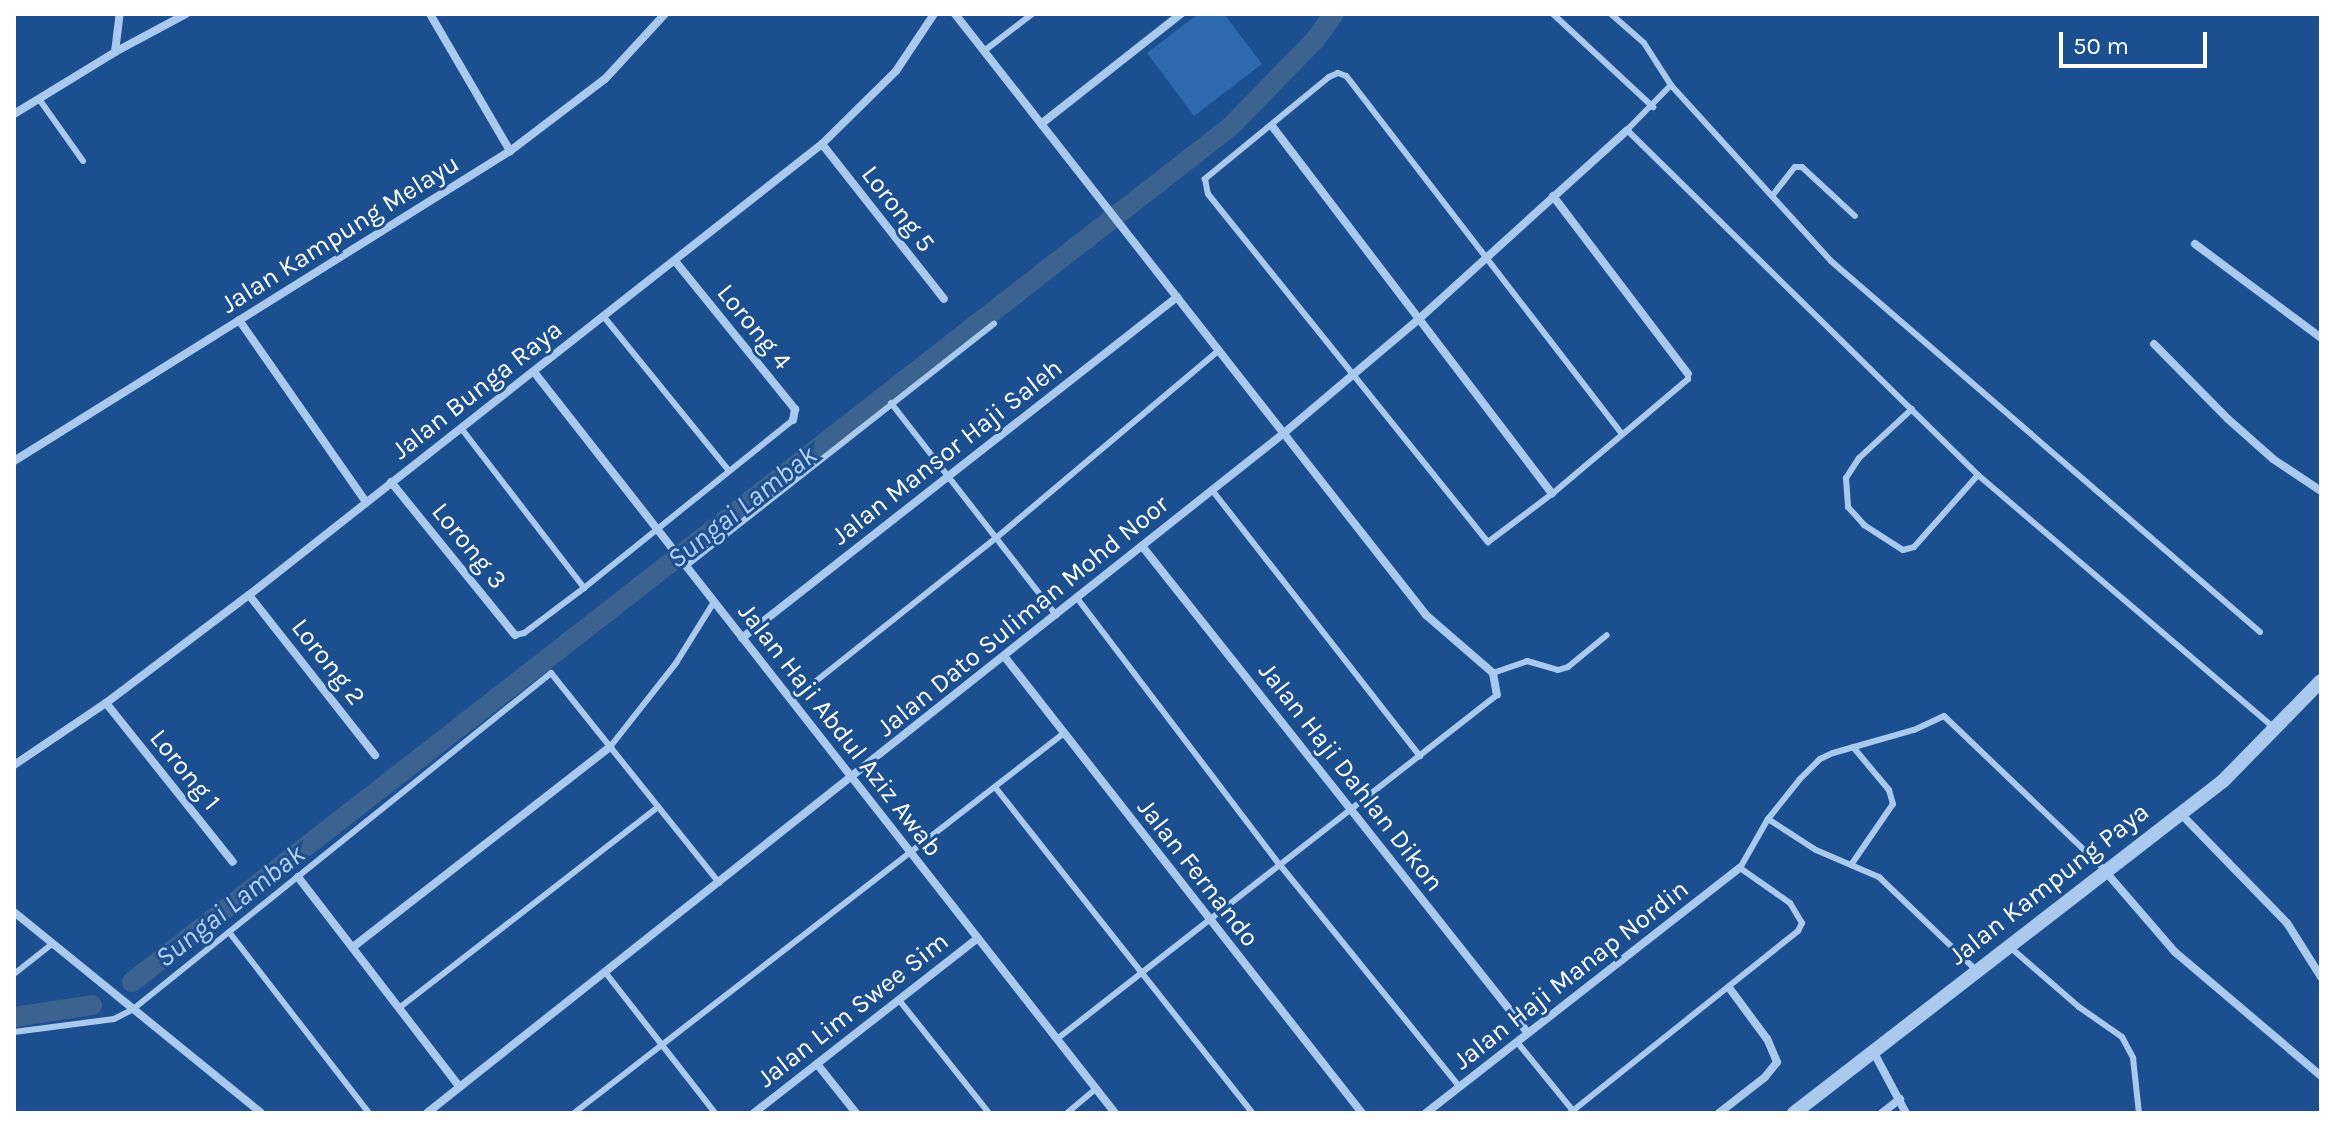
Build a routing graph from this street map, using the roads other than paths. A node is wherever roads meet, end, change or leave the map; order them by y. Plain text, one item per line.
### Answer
1 (120, 14) edge
2 (186, 14) edge
3 (430, 14) edge
4 (665, 14) edge
5 (934, 14) edge
6 (955, 14) edge
7 (1032, 14) edge
8 (1181, 14) edge
9 (1553, 14) edge
10 (1611, 14) edge
11 (984, 51) junction
12 (115, 52) junction
13 (1671, 85) junction
14 (39, 99) junction
15 (1653, 107) junction
16 (14, 114) edge
17 (1041, 124) junction
18 (1272, 126) junction
19 (1627, 130) junction
20 (822, 144) junction
21 (510, 151) junction
22 (83, 161) dead end
23 (1553, 196) junction
24 (1772, 196) junction
25 (1855, 216) dead end
26 (2195, 244) dead end
27 (1485, 259) junction
28 (675, 261) junction
29 (1177, 297) junction
30 (944, 299) dead end
31 (604, 317) junction
32 (1420, 318) junction
33 (239, 320) junction
34 (994, 324) dead end
35 (2321, 338) edge
36 (2154, 344) dead end
37 (1219, 350) junction
38 (534, 372) junction
39 (1688, 374) joint
40 (1352, 375) junction
41 (891, 403) junction
42 (1912, 409) junction
43 (793, 420) joint
44 (461, 428) junction
45 (1284, 433) junction
46 (1622, 434) junction
47 (14, 461) edge
48 (729, 471) junction
49 (1978, 475) junction
50 (948, 476) junction
51 (391, 482) junction
52 (1212, 490) junction
53 (2321, 491) edge
54 (1552, 494) junction
55 (366, 502) junction
56 (657, 529) junction
57 (996, 538) junction
58 (1142, 546) junction
59 (684, 564) junction
60 (584, 588) junction
61 (249, 595) junction
62 (1077, 598) junction
63 (714, 602) junction
64 (1056, 615) junction
65 (2260, 632) dead end
66 (515, 635) joint
67 (1607, 635) dead end
68 (742, 638) junction
69 (1004, 656) junction
70 (1493, 673) junction
71 (2321, 681) edge
72 (1497, 695) joint
73 (791, 701) junction
74 (106, 703) junction
75 (2276, 729) junction
76 (1064, 733) junction
77 (610, 747) junction
78 (1853, 747) junction
79 (375, 755) dead end
80 (1420, 756) junction
81 (14, 765) edge
82 (852, 778) junction
83 (995, 787) junction
84 (658, 807) junction
85 (1351, 809) junction
86 (2180, 813) junction
87 (1768, 819) junction
88 (911, 853) junction
89 (233, 862) dead end
90 (1280, 865) junction
91 (1851, 865) junction
92 (1740, 868) junction
93 (2105, 870) junction
94 (298, 877) junction
95 (719, 883) junction
96 (14, 912) edge
97 (1209, 920) junction
98 (229, 932) junction
99 (978, 938) junction
100 (52, 944) junction
101 (2008, 946) junction
102 (353, 947) junction
103 (1977, 971) junction
104 (605, 972) junction
105 (1141, 972) junction
106 (14, 974) edge
107 (2321, 977) edge
108 (1730, 989) junction
109 (899, 1000) junction
110 (399, 1008) junction
111 (132, 1010) junction
112 (14, 1032) edge
113 (1528, 1033) junction
114 (1057, 1039) junction
115 (1517, 1042) junction
116 (662, 1045) junction
117 (1873, 1051) junction
118 (817, 1064) junction
119 (2321, 1076) edge
120 (460, 1087) junction
121 (1460, 1087) junction
122 (1096, 1089) junction
123 (1900, 1099) junction
124 (1573, 1112) edge
125 (261, 1113) edge
126 (369, 1113) edge
127 (427, 1113) edge
128 (574, 1113) edge
129 (715, 1113) edge
130 (754, 1113) edge
131 (856, 1113) edge
132 (989, 1113) edge
133 (1067, 1113) edge
134 (1115, 1113) edge
135 (1252, 1113) edge
136 (1362, 1113) edge
137 (1426, 1113) edge
138 (1719, 1113) edge
139 (1794, 1113) edge
140 (1882, 1113) edge
141 (1906, 1113) edge
142 (2139, 1113) edge

1 - 12 street
2 - 12 street
3 - 21 street
4 - 21 street, Jalan Kampung Melayu
5 - 20 street, Jalan Bunga Raya
6 - 11 street
7 - 11 lane
8 - 17 street
9 - 15 lane
10 - 13 lane
11 - 17 street
12 - 14 street
13 - 15 lane
13 - 24 lane
14 - 16 street
14 - 22 lane
15 - 19 lane
17 - 29 street
18 - 27 lane
18 - 32 street
18 - 40 lane
19 - 23 street, Jalan Dato Suliman Mohd Noor
19 - 42 lane
20 - 28 street, Jalan Bunga Raya
20 - 30 street, Lorong 5
21 - 33 street, Jalan Kampung Melayu
23 - 27 street, Jalan Dato Suliman Mohd Noor
23 - 39 street
24 - 25 lane
24 - 65 lane
26 - 35 street
27 - 32 street, Jalan Dato Suliman Mohd Noor
27 - 46 lane
28 - 31 street, Jalan Bunga Raya
28 - 43 street, Lorong 4
29 - 37 street
29 - 50 street, Jalan Mansor Haji Saleh
31 - 38 street, Jalan Bunga Raya
31 - 48 lane
32 - 40 street, Jalan Dato Suliman Mohd Noor
32 - 54 street
33 - 47 street, Jalan Kampung Melayu
33 - 55 street
34 - 41 lane
36 - 53 street
37 - 45 street
37 - 57 lane
38 - 44 street, Jalan Bunga Raya
38 - 56 street, Jalan Haji Abdul Aziz Awab
39 - 46 lane
40 - 45 street, Jalan Dato Suliman Mohd Noor
40 - 54 lane
41 - 50 lane
41 - 59 lane
42 - 49 lane
42 - 49 lane
43 - 48 lane
44 - 51 street, Jalan Bunga Raya
44 - 60 lane
45 - 52 street, Jalan Dato Suliman Mohd Noor
45 - 70 street
46 - 54 lane
48 - 56 lane
49 - 75 lane
50 - 57 lane
50 - 68 street, Jalan Mansor Haji Saleh
51 - 55 street, Jalan Bunga Raya
51 - 66 street, Lorong 3
52 - 58 street, Jalan Dato Suliman Mohd Noor
52 - 80 lane
55 - 61 street, Jalan Bunga Raya
56 - 59 street, Jalan Haji Abdul Aziz Awab
56 - 60 lane
57 - 64 lane
57 - 73 lane
58 - 62 street, Jalan Dato Suliman Mohd Noor
58 - 85 street, Jalan Haji Dahlan Dikon
59 - 63 street, Jalan Haji Abdul Aziz Awab
60 - 66 lane
61 - 74 street, Jalan Bunga Raya
61 - 79 street, Lorong 2
62 - 64 street, Jalan Dato Suliman Mohd Noor
62 - 90 lane
63 - 68 street, Jalan Haji Abdul Aziz Awab
63 - 77 lane
64 - 69 street, Jalan Dato Suliman Mohd Noor
67 - 70 lane
68 - 73 street, Jalan Haji Abdul Aziz Awab
69 - 76 street, Jalan Fernando
69 - 82 street, Jalan Dato Suliman Mohd Noor
70 - 72 street
71 - 75 street, Jalan Kampung Paya
72 - 80 lane
73 - 82 street, Jalan Haji Abdul Aziz Awab
74 - 81 street, Jalan Bunga Raya
74 - 89 street, Lorong 1
75 - 86 street, Jalan Kampung Paya
76 - 83 lane
76 - 97 street, Jalan Fernando
77 - 84 lane
77 - 94 lane
77 - 102 street
78 - 87 lane
78 - 91 lane
78 - 93 lane
80 - 85 lane
82 - 88 street, Jalan Haji Abdul Aziz Awab
82 - 95 street, Jalan Dato Suliman Mohd Noor
83 - 88 lane
83 - 105 lane
84 - 95 lane
84 - 110 lane
85 - 90 lane
85 - 113 street, Jalan Haji Dahlan Dikon
86 - 93 street, Jalan Kampung Paya
86 - 107 street
87 - 91 lane
87 - 92 lane
88 - 99 street, Jalan Haji Abdul Aziz Awab
88 - 116 lane
90 - 97 lane
90 - 121 lane
91 - 103 lane
92 - 108 lane
92 - 113 street, Jalan Haji Manap Nordin
93 - 101 street, Jalan Kampung Paya
93 - 119 street
94 - 98 lane
94 - 102 street
95 - 104 street, Jalan Dato Suliman Mohd Noor
96 - 100 street
97 - 105 lane
97 - 136 street, Jalan Fernando
98 - 111 lane
98 - 126 lane
99 - 109 street, Jalan Lim Swee Sim
99 - 114 street, Jalan Haji Abdul Aziz Awab
100 - 106 lane
100 - 111 street
101 - 103 street, Jalan Kampung Paya
101 - 142 lane
102 - 110 street
103 - 117 street, Jalan Kampung Paya
104 - 116 lane
104 - 120 street, Jalan Dato Suliman Mohd Noor
105 - 114 lane
105 - 135 lane
108 - 124 lane
108 - 138 street
109 - 118 street, Jalan Lim Swee Sim
109 - 132 lane
110 - 120 street
111 - 112 lane
111 - 125 street
113 - 115 street, Jalan Haji Manap Nordin
114 - 122 street, Jalan Haji Abdul Aziz Awab
115 - 121 street, Jalan Haji Manap Nordin
115 - 124 lane
116 - 128 lane
116 - 129 lane
117 - 123 street
117 - 139 street, Jalan Kampung Paya
118 - 130 street, Jalan Lim Swee Sim
118 - 131 street
120 - 127 street, Jalan Dato Suliman Mohd Noor
121 - 137 street, Jalan Haji Manap Nordin
122 - 133 lane
122 - 134 street, Jalan Haji Abdul Aziz Awab
123 - 140 street
123 - 141 street

